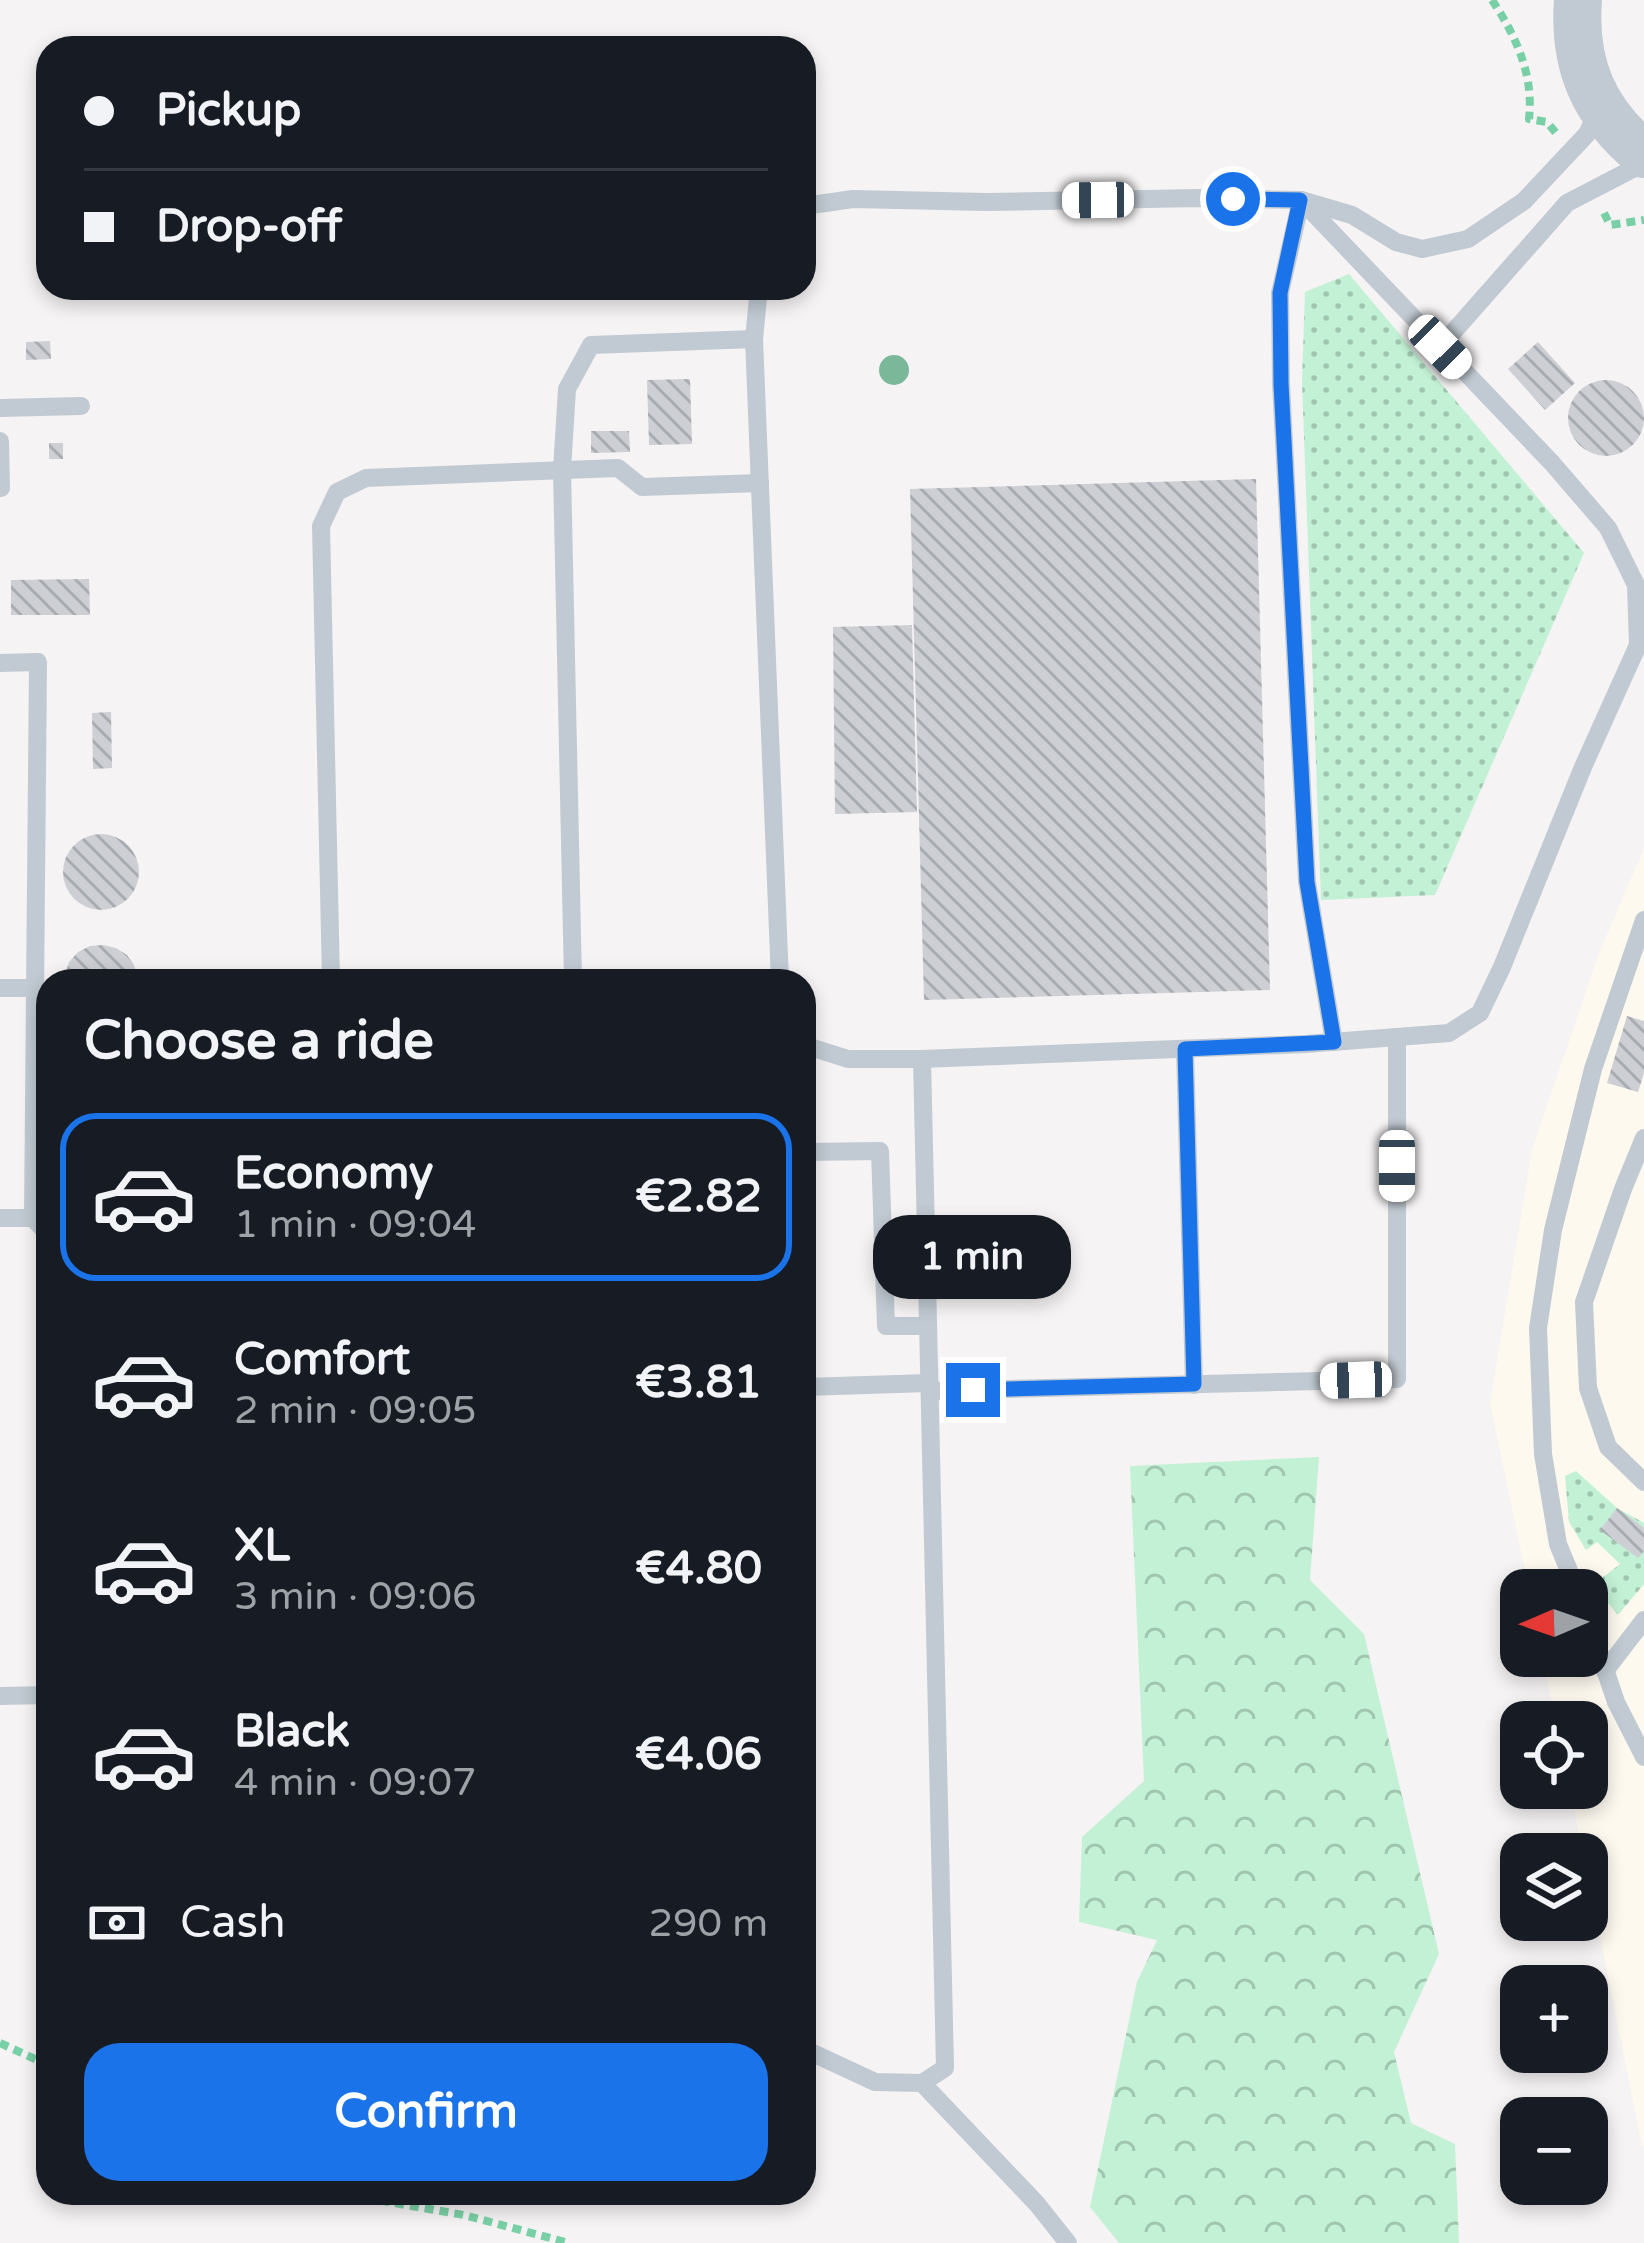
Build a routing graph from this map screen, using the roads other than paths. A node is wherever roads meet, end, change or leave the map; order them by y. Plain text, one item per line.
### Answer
1 (1544, 0) edge
2 (1578, 0) edge
3 (1593, 92) junction
4 (1644, 159) edge
5 (1300, 200) junction
6 (816, 204) edge
7 (757, 300) edge
8 (754, 339) junction
9 (1440, 347) junction
10 (81, 406) dead end
11 (0, 408) edge
12 (0, 441) edge
13 (562, 470) junction
14 (760, 483) junction
15 (1, 488) edge
16 (0, 663) edge
17 (1644, 920) edge
18 (332, 969) edge
19 (573, 969) edge
20 (780, 969) edge
21 (0, 988) edge
22 (35, 988) junction
23 (1396, 1037) junction
24 (1334, 1042) junction
25 (816, 1048) edge
26 (1185, 1049) junction
27 (922, 1059) junction
28 (1644, 1138) edge
29 (816, 1152) edge
30 (0, 1218) edge
31 (33, 1218) junction
32 (36, 1221) edge
33 (928, 1326) junction
34 (1194, 1384) junction
35 (816, 1387) edge
36 (929, 1387) junction
37 (1644, 1482) edge
38 (1568, 1569) edge
39 (1644, 1620) edge
40 (1608, 1667) edge
41 (1607, 1677) edge
42 (36, 1695) edge
43 (0, 1696) edge
44 (1644, 1757) edge
45 (816, 2055) edge
46 (922, 2083) junction
47 (1068, 2243) edge

1 - 3 street
2 - 3 street
3 - 4 street
3 - 5 lane
4 - 9 lane
5 - 6 lane
5 - 9 lane
5 - 24 lane
7 - 8 lane
8 - 13 lane
8 - 14 lane
9 - 23 lane
10 - 11 lane
12 - 15 lane
13 - 14 lane
13 - 18 lane
13 - 19 lane
14 - 20 lane
16 - 22 lane
17 - 38 lane
21 - 22 lane
22 - 31 lane
23 - 24 lane
23 - 34 lane
24 - 26 lane
25 - 27 lane
26 - 27 lane
26 - 34 lane
27 - 33 lane
28 - 37 lane
29 - 33 lane
30 - 31 lane
31 - 32 lane
33 - 36 lane
34 - 36 lane
35 - 36 lane
36 - 46 lane
39 - 40 lane
41 - 44 lane
42 - 43 lane
45 - 46 lane
46 - 47 lane

